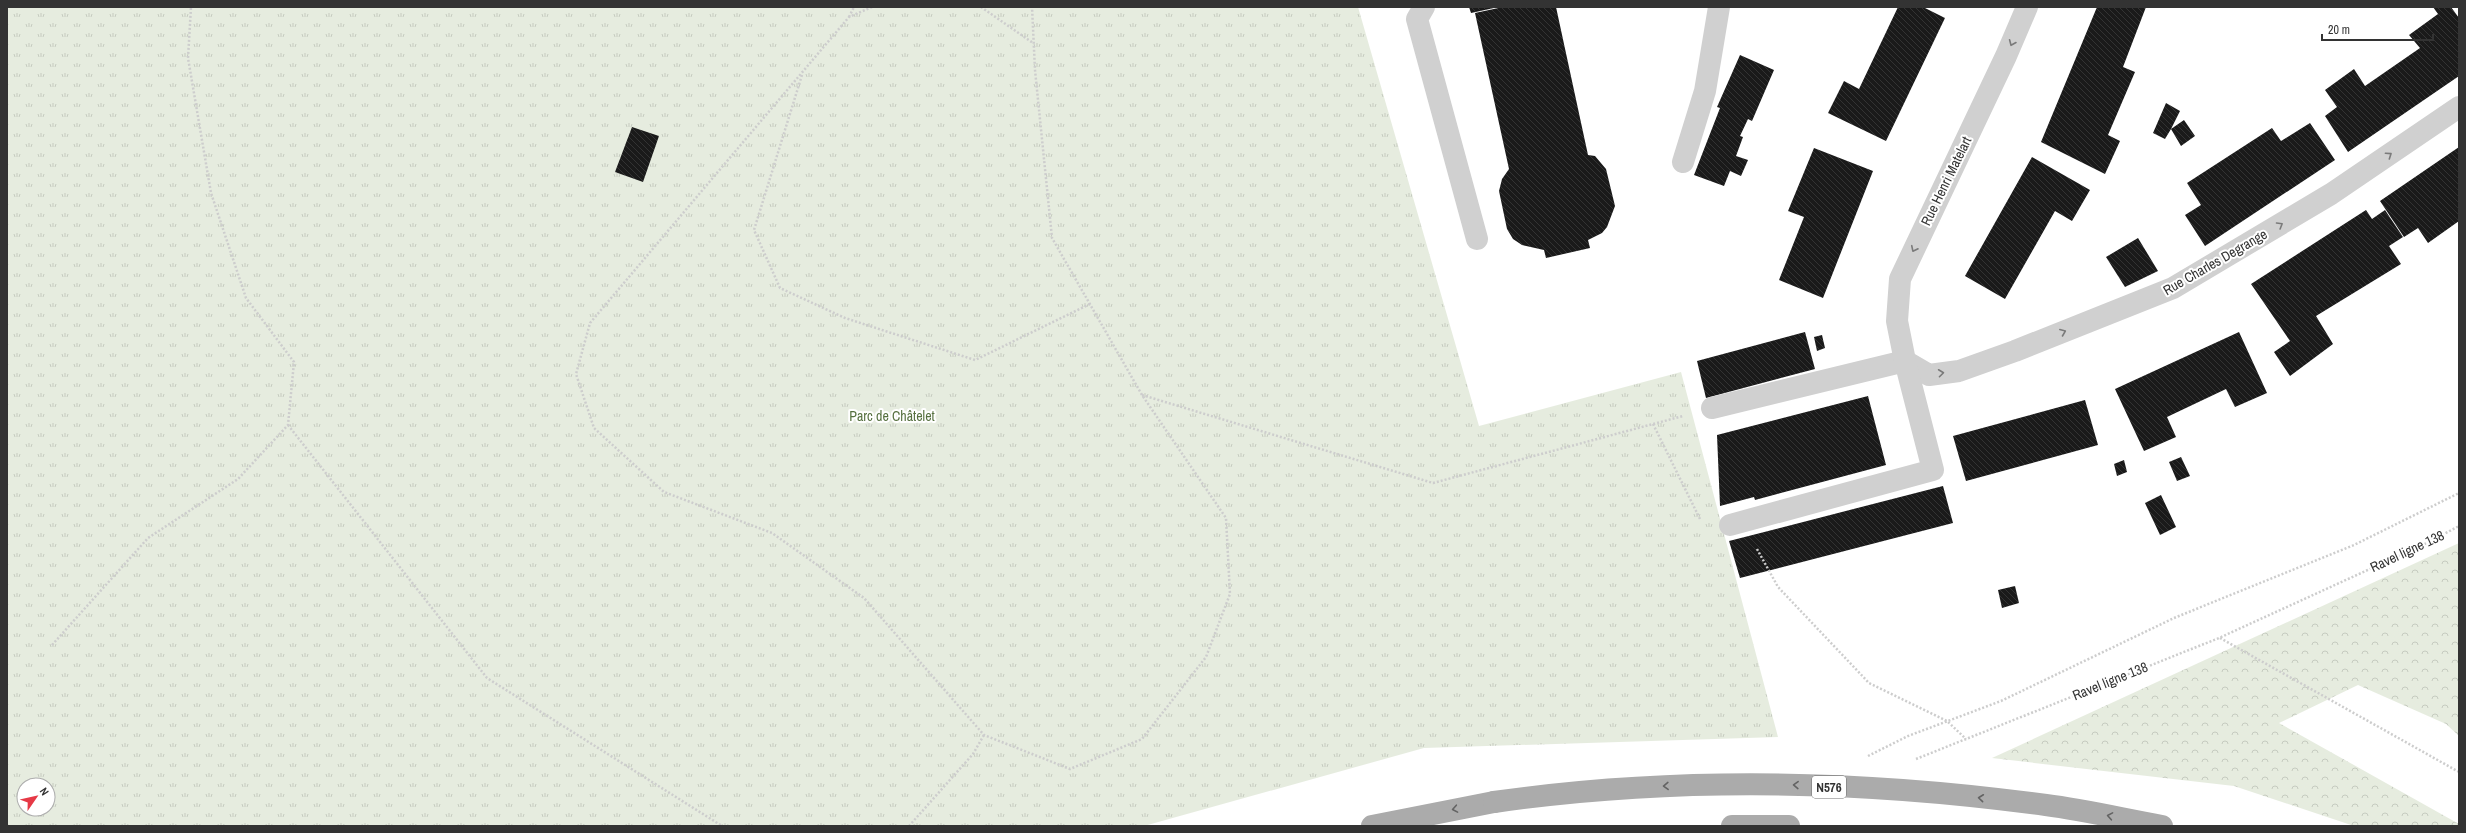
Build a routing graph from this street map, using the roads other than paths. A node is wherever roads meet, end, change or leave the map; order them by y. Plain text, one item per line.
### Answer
1 (1424, 7) edge
2 (1719, 7) edge
3 (2027, 7) edge
4 (2459, 107) edge
5 (1683, 162) dead end
6 (1477, 238) dead end
7 (1905, 361) junction
8 (1712, 408) road end
9 (1735, 523) road end
10 (1372, 826) edge
11 (1732, 826) edge
12 (1790, 826) edge
13 (2162, 826) edge

1 - 6 street
2 - 5 street
3 -> 7 street, Rue Henri Matelart
7 -> 4 street, Rue Charles Degrange
7 - 8 street
7 - 9 street, Rue Henri Matelart
13 -> 10 main road, N576, bridge
11 - 12 main road, bridge

